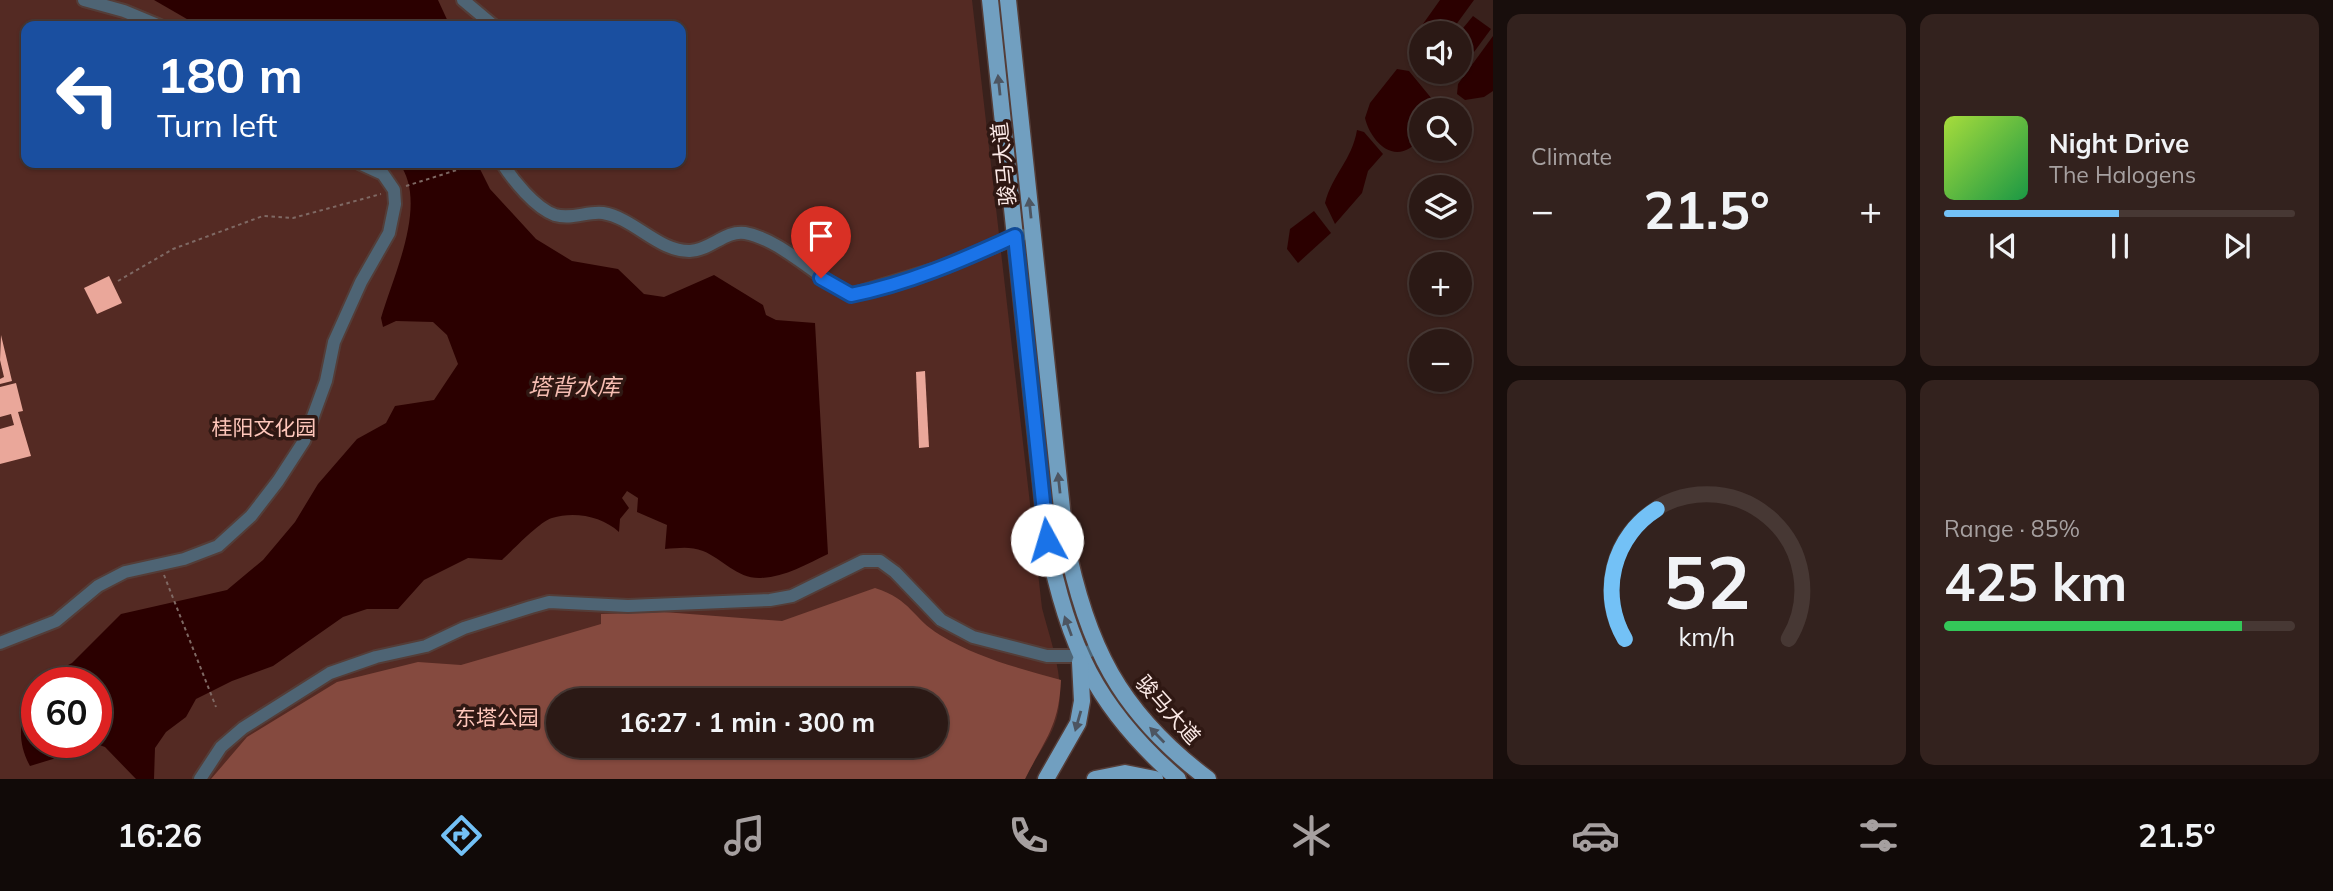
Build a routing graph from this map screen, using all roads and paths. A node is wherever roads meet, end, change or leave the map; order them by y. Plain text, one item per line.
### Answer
1 (84, 0) edge
2 (463, 0) edge
3 (990, 0) edge
4 (1008, 0) edge
5 (148, 21) edge
6 (488, 21) edge
7 (370, 168) edge
8 (463, 168) edge
9 (506, 168) edge
10 (394, 190) junction
11 (1033, 234) junction
12 (1015, 236) junction
13 (118, 281) dead end
14 (160, 564) junction
15 (0, 643) edge
16 (1096, 648) junction
17 (1080, 656) junction
18 (216, 707) dead end
19 (200, 779) edge
20 (1046, 779) edge
21 (1095, 779) edge
22 (1155, 779) edge
23 (1178, 779) edge
24 (1208, 779) edge

1 - 5 lane
2 - 6 lane
12 -> 3 main road, 骏马大道
11 -> 4 main road, 骏马大道
7 - 10 lane
8 - 10 path
9 - 12 lane
10 - 13 path
10 - 14 lane
11 - 12 lane
16 -> 11 main road, 骏马大道
17 -> 12 main road, 骏马大道
14 - 15 lane
14 - 18 path
16 - 17 lane
24 -> 16 main road, 骏马大道
17 - 19 lane
17 -> 20 main road
17 - 23 main road, 骏马大道
21 - 22 main road

